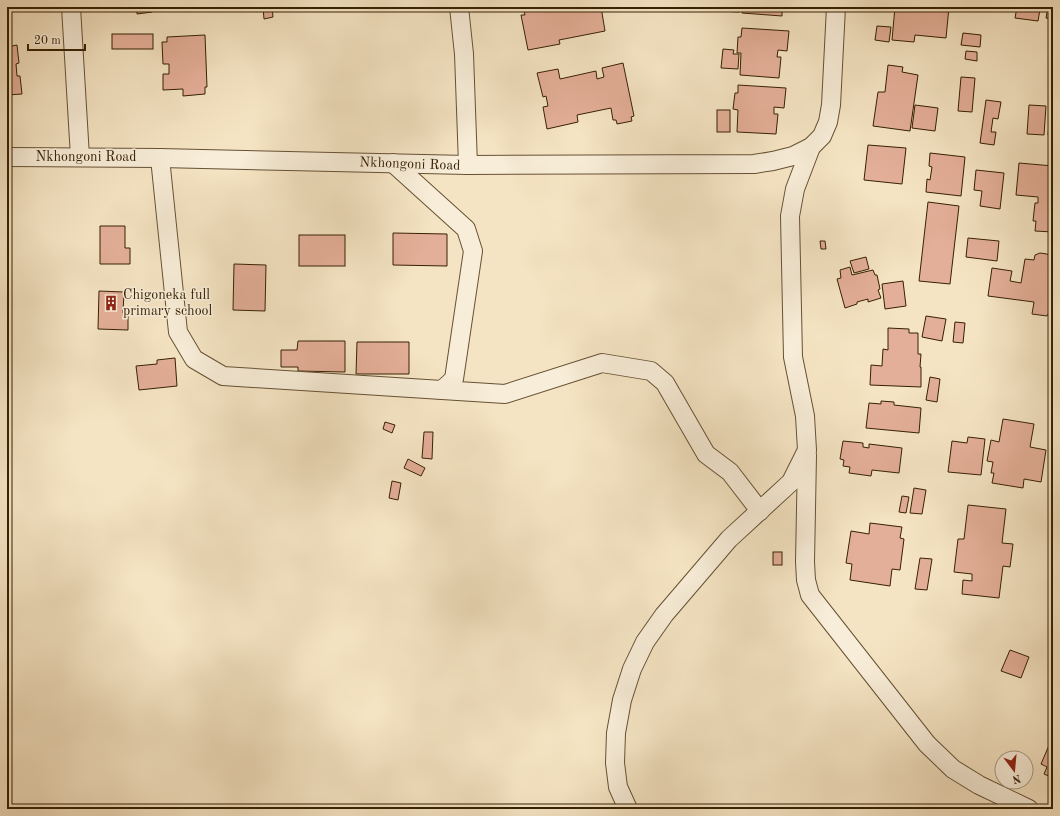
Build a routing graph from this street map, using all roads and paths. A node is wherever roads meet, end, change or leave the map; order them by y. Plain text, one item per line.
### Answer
1 (71, 7) edge
2 (459, 7) edge
3 (836, 7) edge
4 (811, 147) junction
5 (7, 157) edge
6 (80, 157) junction
7 (160, 158) junction
8 (393, 163) junction
9 (468, 166) junction
10 (442, 390) junction
11 (807, 450) junction
12 (760, 511) junction
13 (628, 809) edge
14 (1029, 809) edge

1 - 6 street
2 - 9 street
3 - 4 street
4 - 9 street, Nkhongoni Road
4 - 11 street
5 - 6 street, Nkhongoni Road
6 - 7 street, Nkhongoni Road
7 - 8 street, Nkhongoni Road
7 - 10 street
8 - 9 street, Nkhongoni Road
8 - 10 street
10 - 12 street
11 - 12 street
11 - 14 street
12 - 13 street

